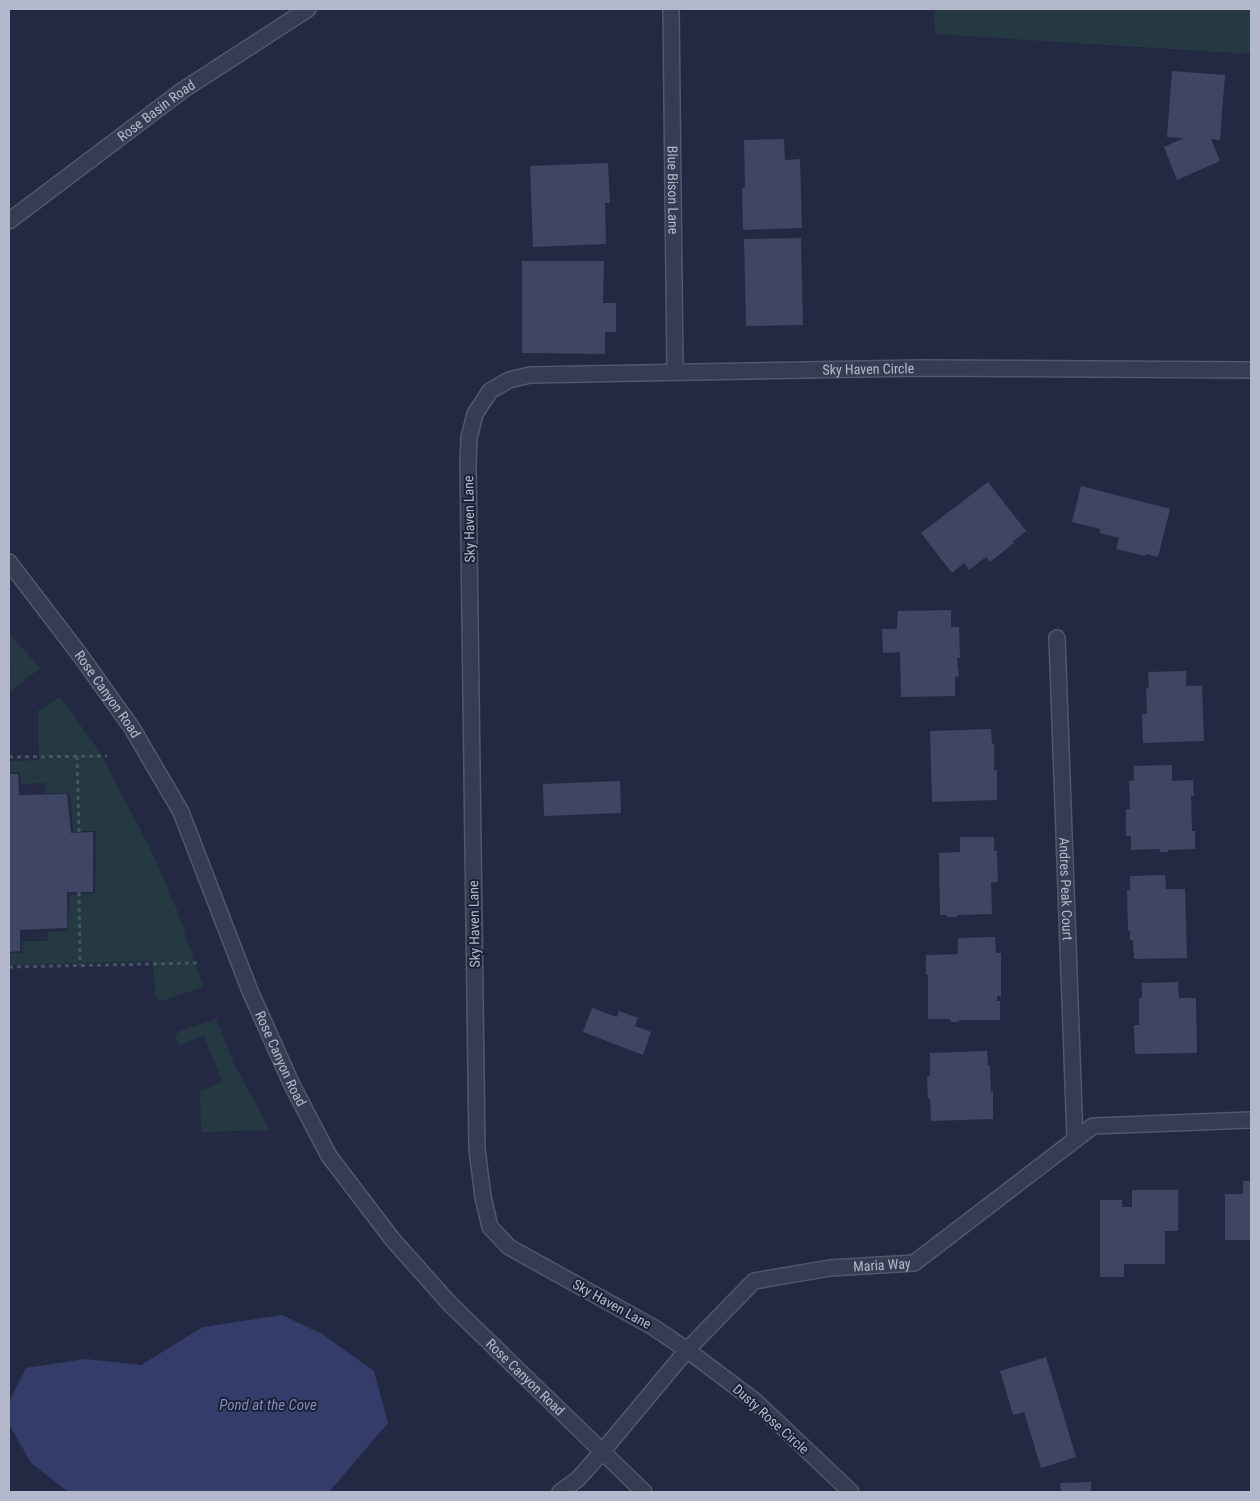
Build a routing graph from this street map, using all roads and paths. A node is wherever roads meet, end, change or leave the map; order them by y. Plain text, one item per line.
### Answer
1 (308, 9) edge
2 (671, 9) edge
3 (9, 222) edge
4 (1251, 370) edge
5 (675, 372) junction
6 (490, 391) joint
7 (9, 562) edge
8 (1057, 638) dead end
9 (77, 756) junction
10 (107, 756) dead end
11 (9, 757) edge
12 (79, 832) dead end
13 (79, 892) dead end
14 (198, 963) dead end
15 (80, 966) junction
16 (9, 967) edge
17 (1251, 1120) edge
18 (1076, 1139) junction
19 (687, 1350) junction
20 (602, 1452) junction
21 (560, 1492) edge
22 (644, 1492) edge
23 (851, 1492) edge

1 - 3 street, Rose Basin Road
2 - 5 street, Blue Bison Lane
4 - 5 street, Sky Haven Circle
5 - 6 street, Sky Haven Circle
6 - 19 street, Sky Haven Lane
7 - 20 street, Rose Canyon Road
8 - 18 street, Andres Peak Court
9 - 10 path
9 - 11 path
9 - 12 path
13 - 15 path
14 - 15 path
15 - 16 path
17 - 18 street, Maria Way
18 - 19 street, Maria Way
19 - 20 street, Maria Way
19 - 23 street, Dusty Rose Circle
20 - 21 street, Maria Way
20 - 22 street, Rose Canyon Road

